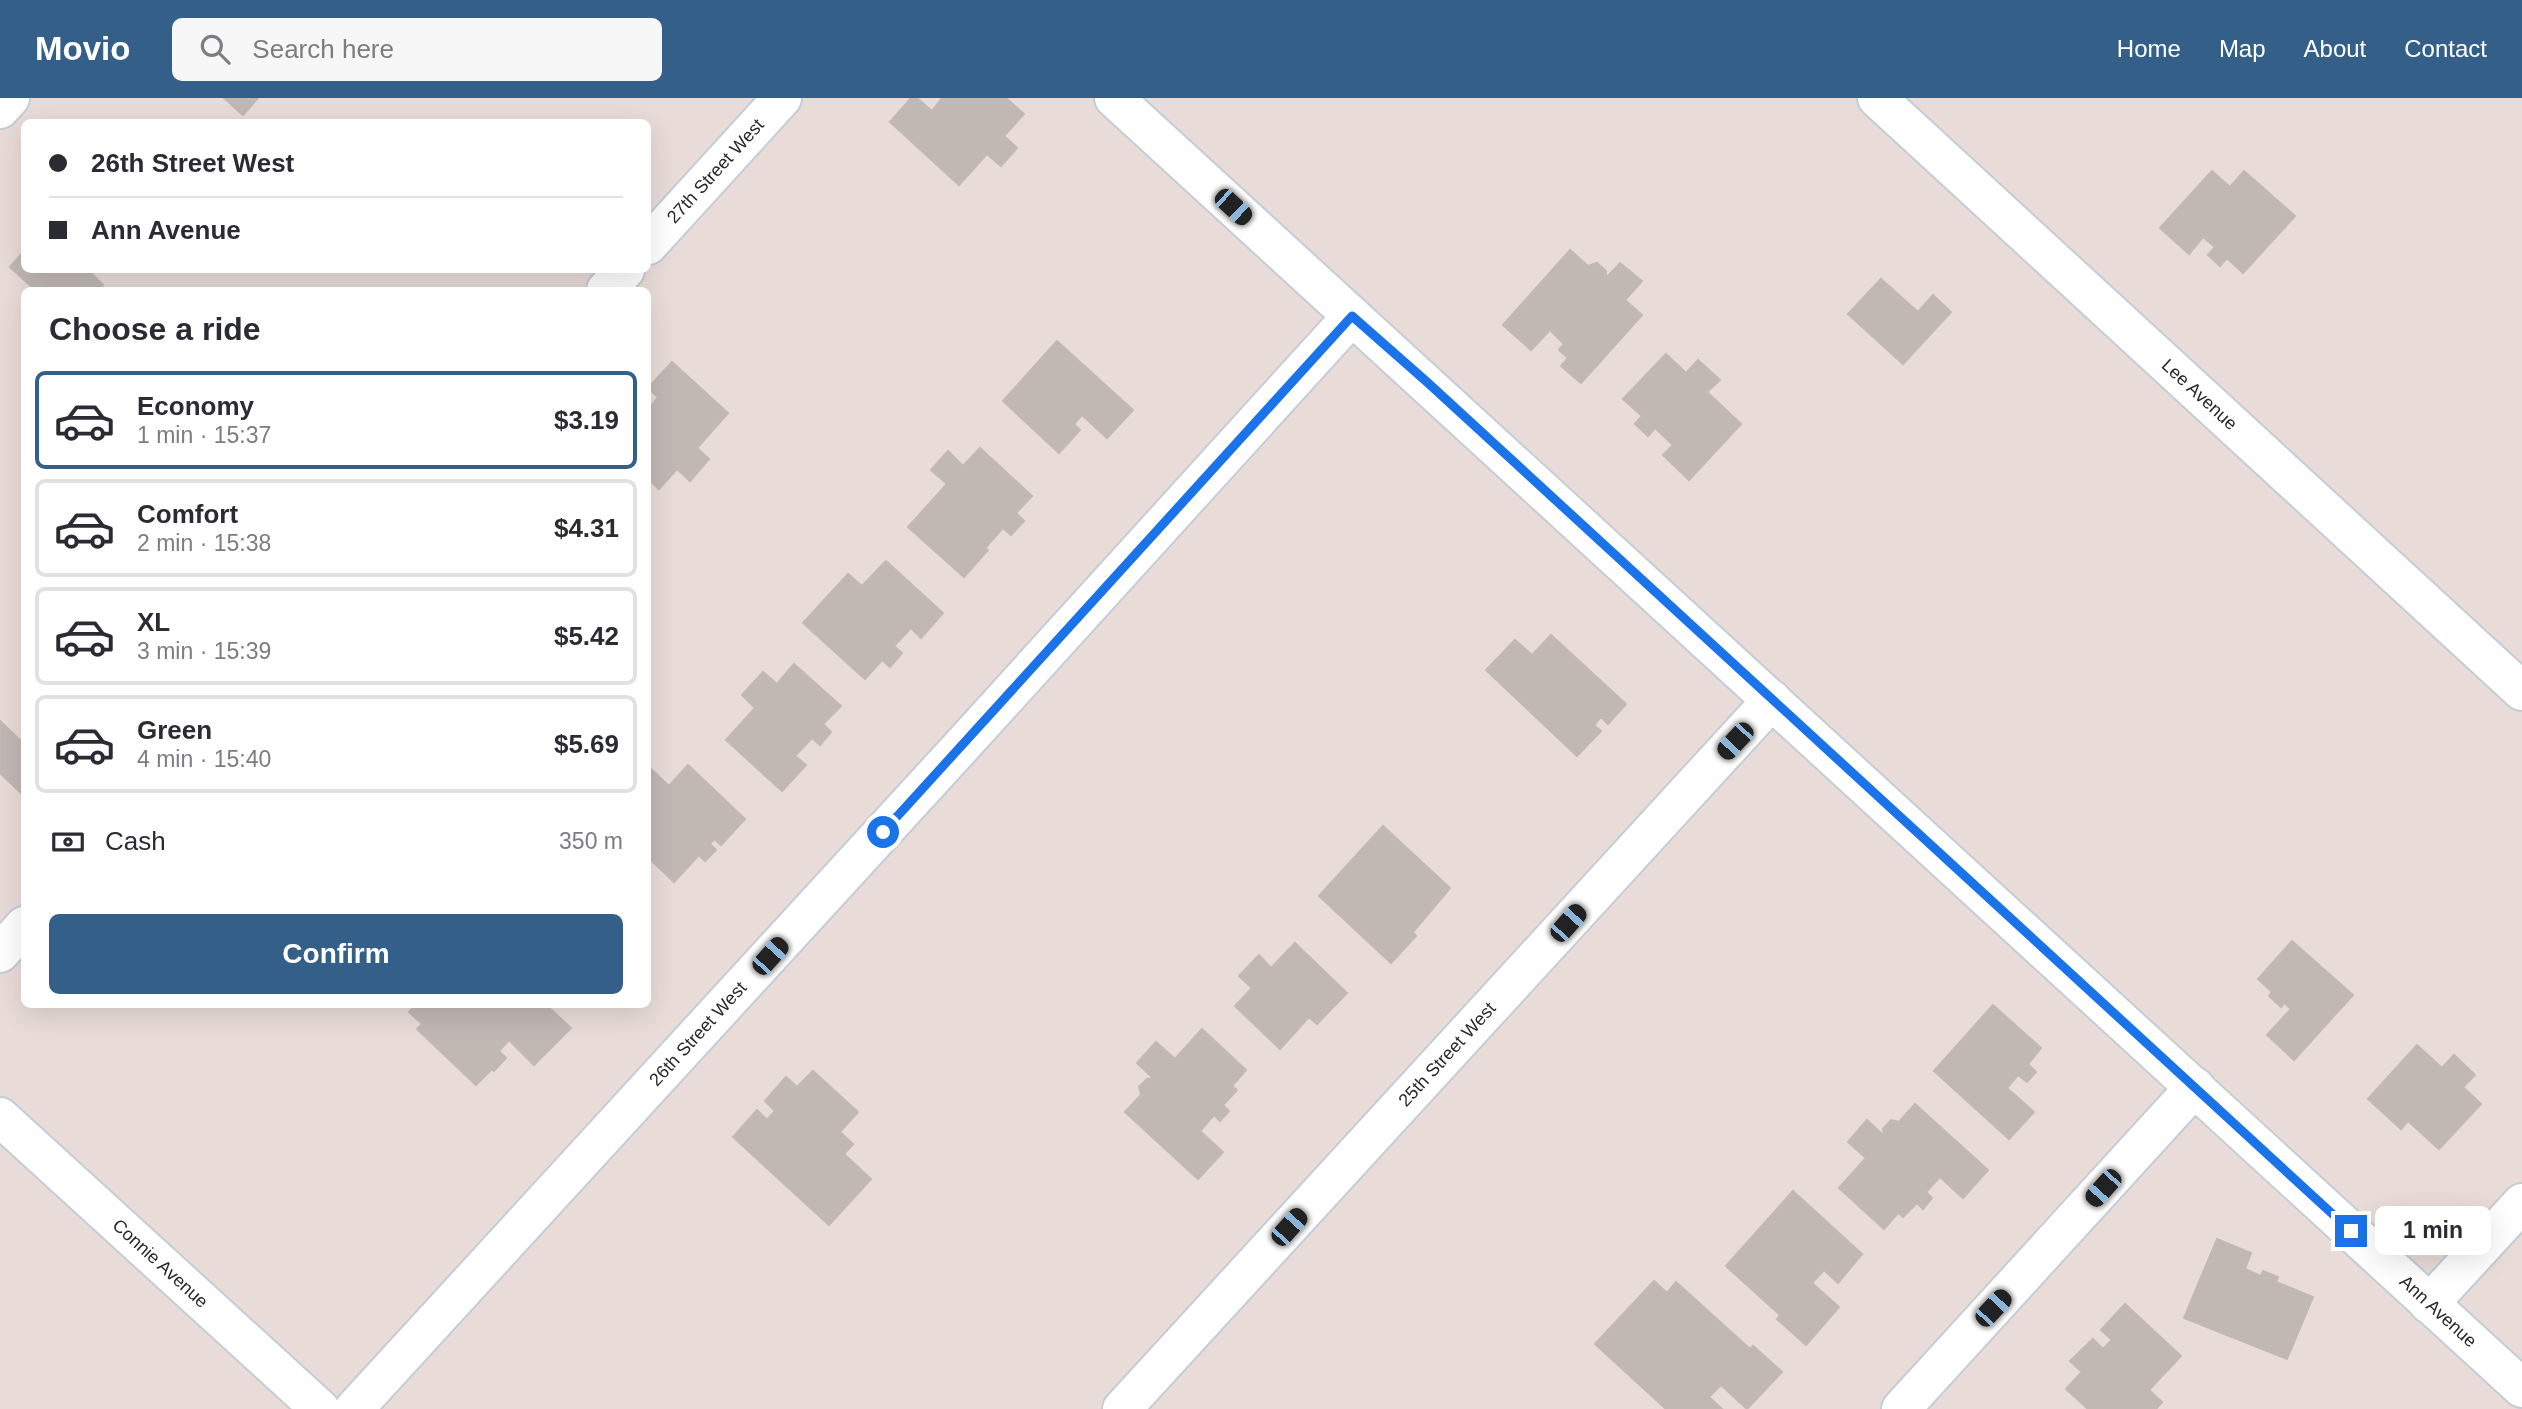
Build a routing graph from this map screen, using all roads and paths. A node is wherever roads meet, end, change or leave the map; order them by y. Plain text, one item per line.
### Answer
1 (10, 98) edge
2 (782, 98) edge
3 (1114, 98) edge
4 (1877, 98) edge
5 (0, 108) edge
6 (651, 242) edge
7 (622, 273) edge
8 (609, 287) edge
9 (1352, 316) junction
10 (2522, 691) edge
11 (1772, 700) junction
12 (21, 929) edge
13 (0, 953) edge
14 (2195, 1087) junction
15 (0, 1117) edge
16 (2522, 1203) edge
17 (2429, 1304) junction
18 (2522, 1388) edge
19 (320, 1409) edge
20 (354, 1409) edge
21 (1122, 1409) edge
22 (1901, 1409) edge

1 - 5 street
2 - 6 street, 27th Street West
3 - 9 street, Ann Avenue
4 - 10 street, Lee Avenue
7 - 8 street
9 - 11 street, Ann Avenue
9 - 20 street, 26th Street West
11 - 14 street, Ann Avenue
11 - 21 street, 25th Street West
12 - 13 street
14 - 17 street, Ann Avenue
14 - 22 street
15 - 19 street, Connie Avenue
16 - 17 street
17 - 18 street, Ann Avenue

